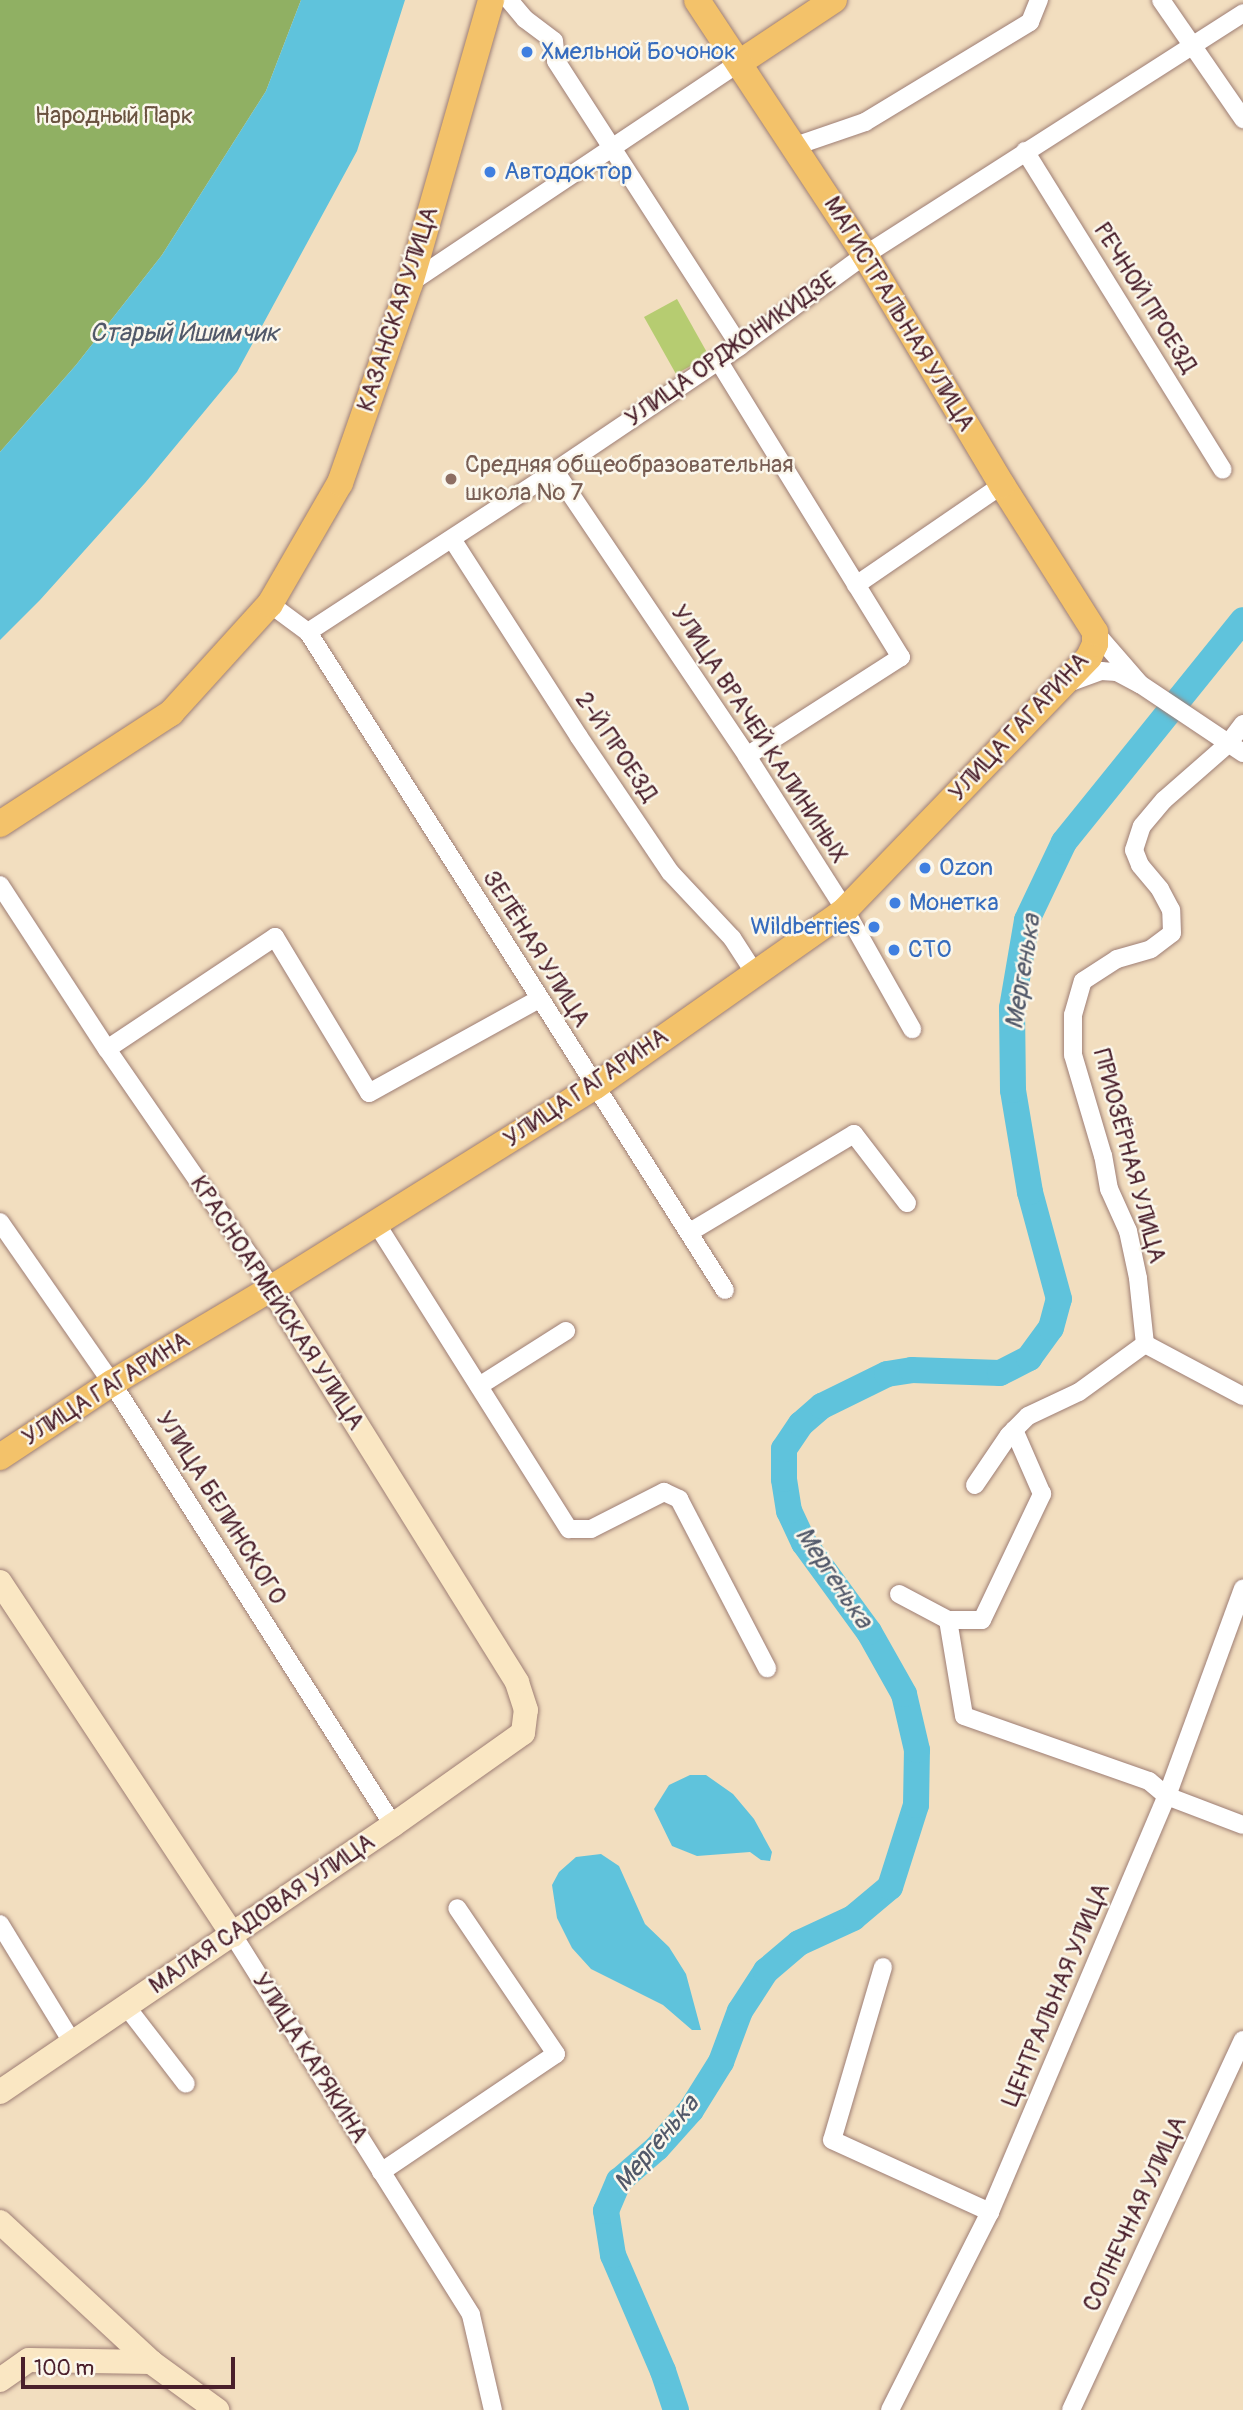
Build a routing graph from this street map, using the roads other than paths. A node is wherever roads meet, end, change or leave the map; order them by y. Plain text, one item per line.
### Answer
1 (491, 0) edge
2 (509, 0) edge
3 (697, 0) edge
4 (834, 0) edge
5 (1039, 0) edge
6 (1161, 0) edge
7 (1243, 13) edge
8 (1192, 46) junction
9 (739, 63) junction
10 (1243, 119) edge
11 (795, 146) junction
12 (609, 147) junction
13 (1025, 152) junction
14 (865, 255) junction
15 (410, 283) junction
16 (740, 346) junction
17 (718, 360) junction
18 (1223, 470) dead end
19 (555, 471) junction
20 (1002, 485) junction
21 (452, 539) junction
22 (856, 585) junction
23 (270, 604) junction
24 (308, 632) junction
25 (1096, 632) junction
26 (1140, 684) junction
27 (1058, 687) junction
28 (1243, 724) edge
29 (1228, 744) edge
30 (747, 756) junction
31 (0, 824) edge
32 (0, 885) edge
33 (845, 910) junction
34 (754, 972) junction
35 (539, 999) junction
36 (912, 1029) dead end
37 (107, 1049) junction
38 (594, 1087) junction
39 (907, 1203) dead end
40 (0, 1222) edge
41 (376, 1223) junction
42 (690, 1232) junction
43 (272, 1288) junction
44 (725, 1290) dead end
45 (566, 1331) dead end
46 (1145, 1344) junction
47 (112, 1383) junction
48 (479, 1386) junction
49 (1243, 1396) edge
50 (1014, 1430) junction
51 (0, 1457) edge
52 (975, 1485) dead end
53 (0, 1582) edge
54 (1243, 1588) edge
55 (900, 1594) dead end
56 (948, 1619) junction
57 (767, 1668) dead end
58 (523, 1733) joint
59 (1167, 1797) junction
60 (393, 1825) junction
61 (1243, 1825) edge
62 (457, 1908) dead end
63 (0, 1924) edge
64 (233, 1935) junction
65 (883, 1967) dead end
66 (126, 2006) junction
67 (1243, 2040) edge
68 (72, 2042) junction
69 (186, 2084) dead end
70 (0, 2092) edge
71 (381, 2172) junction
72 (990, 2212) junction
73 (0, 2222) edge
74 (152, 2362) junction
75 (0, 2380) edge
76 (217, 2410) edge
77 (492, 2410) edge
78 (890, 2410) edge
79 (1071, 2410) edge

1 - 15 main road, КАЗАНСКАЯ УЛИЦА
2 - 12 street
3 - 9 main road, МАГИСТРАЛЬНАЯ УЛИЦА
4 - 9 main road
5 - 11 street
6 - 8 street
7 - 8 street, УЛИЦА ОРДЖОНИКИДЗЕ
8 - 10 street
8 - 13 street, УЛИЦА ОРДЖОНИКИДЗЕ
9 - 11 main road, МАГИСТРАЛЬНАЯ УЛИЦА
9 - 12 street
11 - 14 main road, МАГИСТРАЛЬНАЯ УЛИЦА
12 - 15 street
12 - 16 street
13 - 14 street, УЛИЦА ОРДЖОНИКИДЗЕ
13 - 18 street, РЕЧНОЙ ПРОЕЗД
14 - 16 street, УЛИЦА ОРДЖОНИКИДЗЕ
14 - 20 main road, МАГИСТРАЛЬНАЯ УЛИЦА
15 - 23 main road, КАЗАНСКАЯ УЛИЦА
16 - 17 street, УЛИЦА ОРДЖОНИКИДЗЕ
17 - 19 street, УЛИЦА ОРДЖОНИКИДЗЕ
17 - 22 street
19 - 21 street, УЛИЦА ОРДЖОНИКИДЗЕ
19 - 30 street, УЛИЦА ВРАЧЕЙ КАЛИНИНЫХ
20 - 22 street
20 - 25 main road, МАГИСТРАЛЬНАЯ УЛИЦА
21 - 24 street, УЛИЦА ОРДЖОНИКИДЗЕ
21 - 34 street, 2-Й ПРОЕЗД
22 - 30 street
23 - 24 street
23 - 31 main road
24 - 35 street, ЗЕЛЁНАЯ УЛИЦА
25 - 26 street
25 - 27 main road, УЛИЦА ГАГАРИНА
26 - 27 street
26 - 29 street
27 - 33 main road, УЛИЦА ГАГАРИНА
28 - 29 street, ПРИОЗЁРНАЯ УЛИЦА
29 - 46 street, ПРИОЗЁРНАЯ УЛИЦА
30 - 33 street, УЛИЦА ВРАЧЕЙ КАЛИНИНЫХ
32 - 37 street, КРАСНОАРМЕЙСКАЯ УЛИЦА
33 - 34 main road, УЛИЦА ГАГАРИНА
33 - 36 street, УЛИЦА ВРАЧЕЙ КАЛИНИНЫХ
34 - 38 main road, УЛИЦА ГАГАРИНА
35 - 37 street
35 - 38 street, ЗЕЛЁНАЯ УЛИЦА
37 - 43 street, КРАСНОАРМЕЙСКАЯ УЛИЦА
38 - 41 main road, УЛИЦА ГАГАРИНА
38 - 42 street, ЗЕЛЁНАЯ УЛИЦА
39 - 42 street
40 - 47 street, УЛИЦА БЕЛИНСКОГО
41 - 43 main road, УЛИЦА ГАГАРИНА
41 - 48 street
42 - 44 street, ЗЕЛЁНАЯ УЛИЦА
43 - 47 main road, УЛИЦА ГАГАРИНА
43 - 58 main road, КРАСНОАРМЕЙСКАЯ УЛИЦА
45 - 48 street
46 - 49 street
46 - 50 street
47 - 51 main road, УЛИЦА ГАГАРИНА
47 - 60 street, УЛИЦА БЕЛИНСКОГО
48 - 57 street
50 - 52 street
50 - 56 street
53 - 64 main road, УЛИЦА КАРЯКИНА
54 - 59 street, ЦЕНТРАЛЬНАЯ УЛИЦА
55 - 56 street
56 - 59 street
58 - 60 main road, МАЛАЯ САДОВАЯ УЛИЦА
59 - 61 street
59 - 72 street, ЦЕНТРАЛЬНАЯ УЛИЦА
60 - 64 main road, МАЛАЯ САДОВАЯ УЛИЦА
62 - 71 street
63 - 68 street
64 - 66 main road, МАЛАЯ САДОВАЯ УЛИЦА
64 - 71 street, УЛИЦА КАРЯКИНА
65 - 72 street
66 - 68 main road, МАЛАЯ САДОВАЯ УЛИЦА
66 - 69 street
67 - 79 street, СОЛНЕЧНАЯ УЛИЦА
68 - 70 main road, МАЛАЯ САДОВАЯ УЛИЦА
71 - 77 street, УЛИЦА КАРЯКИНА
72 - 78 street, ЦЕНТРАЛЬНАЯ УЛИЦА
73 - 74 main road
74 - 75 main road
74 - 76 main road

